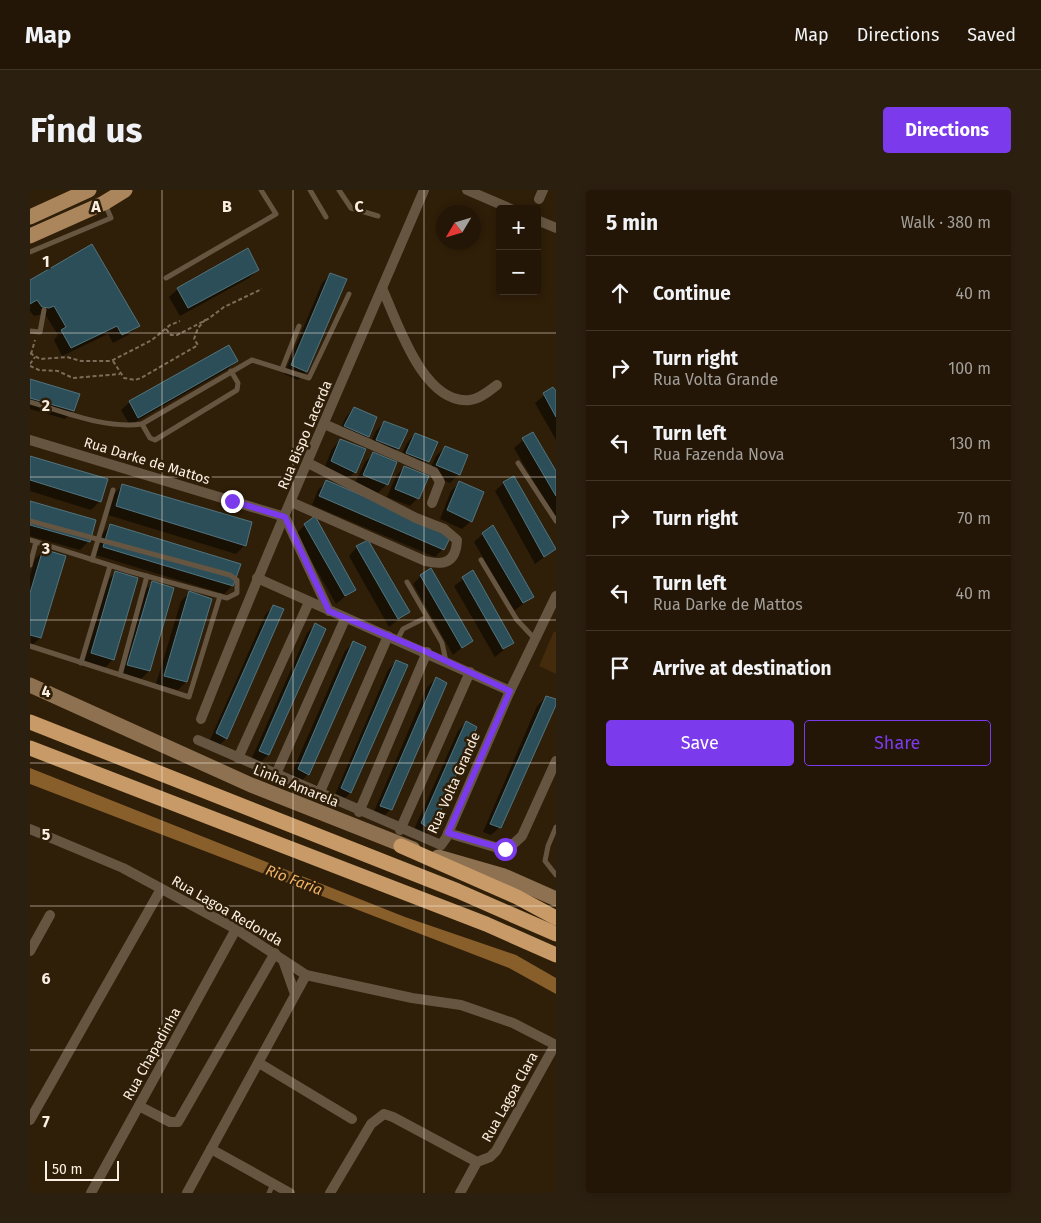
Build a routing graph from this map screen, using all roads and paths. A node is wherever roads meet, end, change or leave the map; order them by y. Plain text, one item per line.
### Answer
1 (89, 190) edge
2 (126, 190) edge
3 (261, 190) edge
4 (310, 190) edge
5 (339, 190) edge
6 (424, 190) edge
7 (467, 190) edge
8 (104, 204) junction
9 (502, 205) edge
10 (378, 216) dead end
11 (30, 217) edge
12 (326, 217) dead end
13 (541, 222) edge
14 (556, 228) edge
15 (30, 236) edge
16 (30, 252) edge
17 (166, 278) dead end
18 (382, 288) junction
19 (262, 289) dead end
20 (349, 294) dead end
21 (44, 310) dead end
22 (206, 319) junction
23 (180, 321) dead end
24 (299, 326) dead end
25 (166, 329) junction
26 (30, 331) edge
27 (37, 332) junction
28 (31, 353) edge
29 (35, 357) junction
30 (113, 361) junction
31 (30, 365) edge
32 (282, 369) junction
33 (231, 371) junction
34 (120, 374) junction
35 (497, 385) dead end
36 (30, 402) edge
37 (142, 424) junction
38 (324, 424) junction
39 (30, 440) edge
40 (308, 463) junction
41 (518, 463) dead end
42 (113, 490) dead end
43 (291, 502) junction
44 (432, 503) dead end
45 (285, 517) junction
46 (30, 521) edge
47 (556, 521) edge
48 (30, 540) edge
49 (99, 540) junction
50 (36, 542) junction
51 (92, 560) junction
52 (481, 560) dead end
53 (30, 565) edge
54 (110, 566) junction
55 (147, 576) junction
56 (257, 578) junction
57 (407, 582) dead end
58 (220, 596) junction
59 (556, 596) edge
60 (309, 602) junction
61 (329, 611) junction
62 (427, 617) junction
63 (345, 619) junction
64 (393, 638) junction
65 (535, 639) junction
66 (30, 646) edge
67 (427, 652) junction
68 (446, 661) junction
69 (81, 663) junction
70 (470, 672) junction
71 (120, 675) junction
72 (30, 685) edge
73 (510, 691) junction
74 (201, 719) dead end
75 (30, 722) edge
76 (198, 740) dead end
77 (30, 748) edge
78 (238, 758) junction
79 (556, 761) edge
80 (276, 774) junction
81 (319, 794) junction
82 (359, 812) junction
83 (556, 827) edge
84 (30, 829) edge
85 (400, 830) junction
86 (448, 833) junction
87 (400, 846) junction
88 (556, 875) edge
89 (161, 889) junction
90 (556, 899) edge
91 (50, 915) dead end
92 (556, 918) edge
93 (236, 928) junction
94 (556, 934) edge
95 (30, 951) edge
96 (556, 955) edge
97 (279, 956) junction
98 (306, 975) junction
99 (296, 994) junction
100 (555, 1045) edge
101 (259, 1063) junction
102 (139, 1106) junction
103 (30, 1120) edge
104 (352, 1120) dead end
105 (211, 1149) junction
106 (477, 1162) junction
107 (271, 1188) edge
108 (91, 1193) edge
109 (187, 1193) edge
110 (290, 1193) edge
111 (330, 1193) edge
112 (460, 1193) edge

1 - 11 main road
2 - 8 main road
3 - 17 lane
4 - 12 lane
5 - 10 lane
6 - 18 street, Rua Bispo Lacerda
7 - 9 street
8 - 15 main road
8 - 16 lane
13 - 14 street
18 - 35 street
18 - 38 street, Rua Bispo Lacerda
19 - 22 path
20 - 32 lane
21 - 27 lane
22 - 25 path
22 - 34 path
23 - 25 path
24 - 32 lane
25 - 30 path
26 - 27 lane
27 - 28 path
28 - 29 path
29 - 30 path
29 - 31 path
30 - 34 path
31 - 34 path
32 - 33 lane
33 - 37 lane
33 - 37 lane
36 - 37 lane
38 - 40 street, Rua Bispo Lacerda
38 - 44 street
39 - 45 street, Rua Darke de Mattos
40 - 43 street, Rua Bispo Lacerda
40 - 43 street
41 - 47 lane
42 - 49 lane
43 - 45 street, Rua Bispo Lacerda
45 - 56 street, Rua Bispo Lacerda
45 - 61 street
46 - 49 lane
48 - 50 lane
49 - 51 lane
49 - 58 lane
50 - 51 lane
50 - 53 lane
51 - 54 lane
52 - 65 lane
54 - 55 lane
54 - 69 lane
55 - 58 lane
55 - 71 lane
56 - 60 street
56 - 74 street, Rua Bispo Lacerda
57 - 62 lane
58 - 71 lane
59 - 65 street, Rua Volta Grande
60 - 61 street
60 - 78 street
61 - 63 street
62 - 64 lane
62 - 68 lane
63 - 64 street
63 - 80 street
64 - 67 street
64 - 81 street
65 - 73 street, Rua Volta Grande
66 - 69 lane
67 - 68 street
67 - 82 street
68 - 70 street
69 - 71 lane
70 - 73 street
70 - 85 street
72 - 87 main road, Linha Amarela
73 - 86 street, Rua Volta Grande
75 - 94 highway
76 - 78 street
77 - 96 highway
78 - 80 street
79 - 86 street
80 - 81 street
81 - 82 street
82 - 85 street
83 - 88 lane
84 - 89 street, Rua Lagoa Redonda
85 - 86 street, Rua Volta Grande
87 - 90 main road, Linha Amarela
87 - 92 highway
89 - 93 street, Rua Lagoa Redonda
89 - 103 street
91 - 95 street
93 - 97 street, Rua Lagoa Redonda
93 - 102 street, Rua Chapadinha
97 - 98 street, Rua Lagoa Redonda
97 - 99 street
97 - 102 street
98 - 99 street
98 - 100 street, Rua Lagoa Redonda
99 - 101 street
100 - 106 street, Rua Lagoa Clara
101 - 104 street
101 - 105 street
102 - 108 street, Rua Chapadinha
105 - 107 street
105 - 109 street
106 - 111 street
106 - 112 street
107 - 110 street

